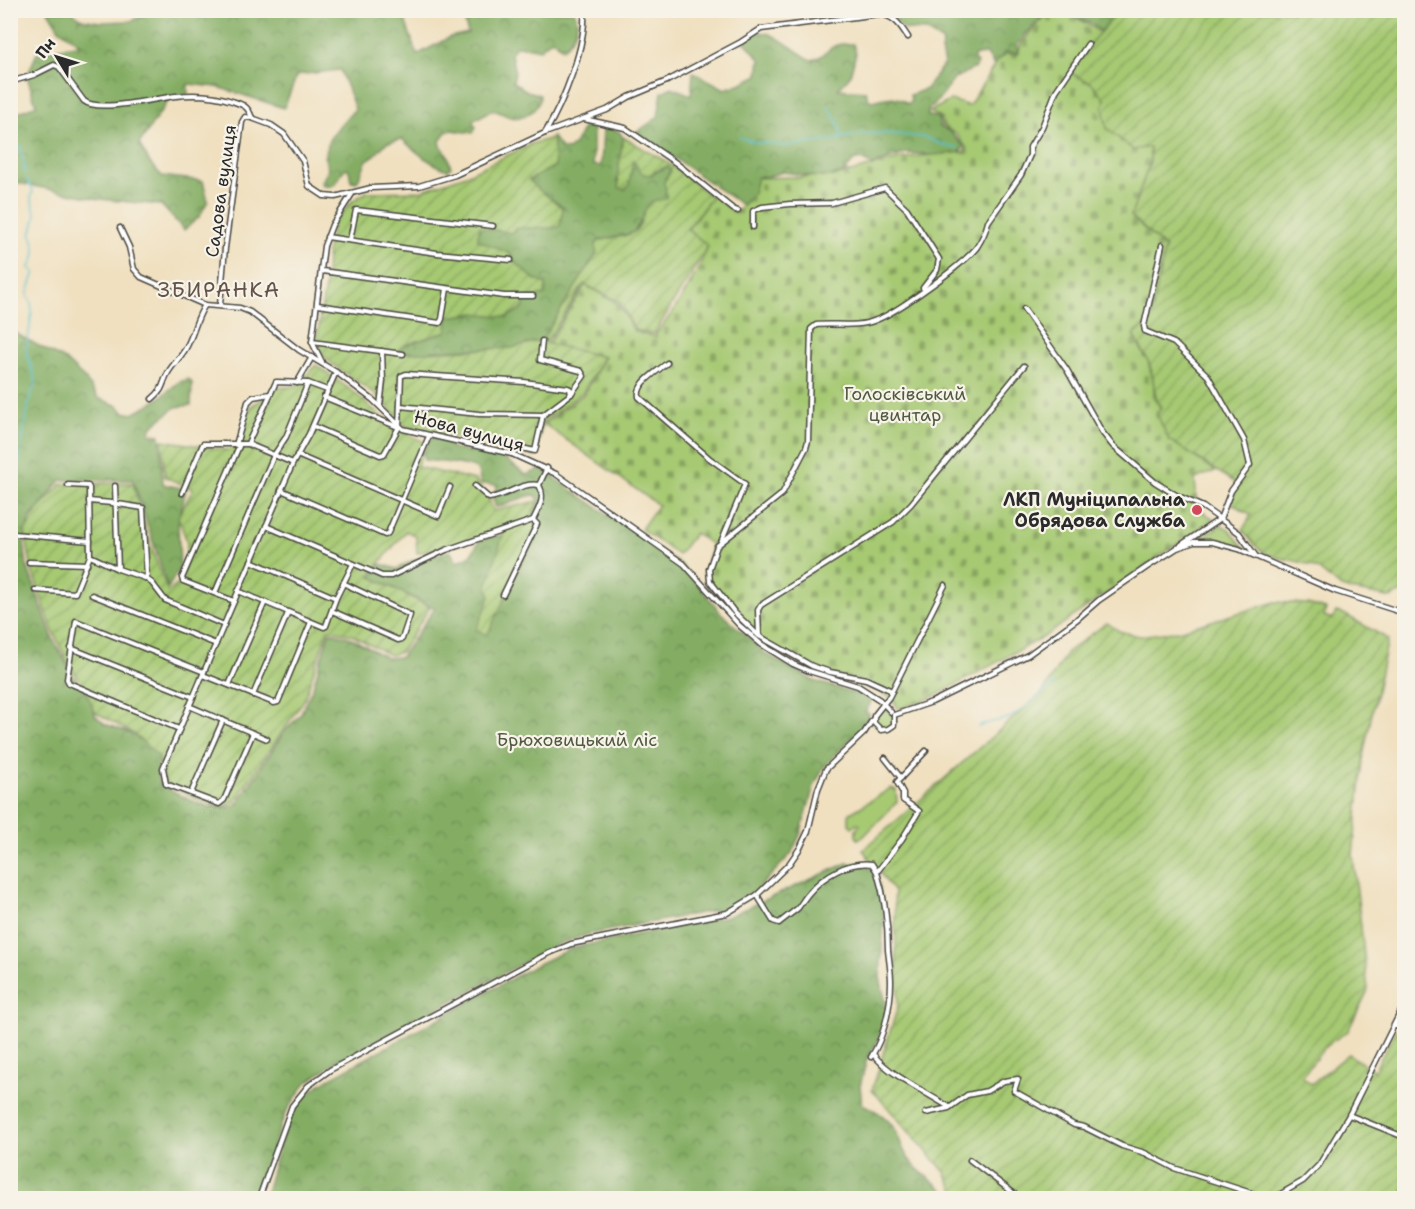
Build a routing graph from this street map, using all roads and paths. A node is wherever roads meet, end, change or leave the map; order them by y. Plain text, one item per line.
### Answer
1 (584, 10) edge
2 (908, 37) dead end
3 (1088, 44) dead end
4 (10, 82) edge
5 (252, 118) junction
6 (583, 119) junction
7 (10, 124) edge
8 (545, 133) junction
9 (10, 153) edge
10 (352, 194) junction
11 (747, 208) dead end
12 (738, 211) dead end
13 (753, 211) junction
14 (493, 226) dead end
15 (753, 227) dead end
16 (120, 228) dead end
17 (327, 237) junction
18 (350, 240) junction
19 (1162, 245) dead end
20 (511, 260) dead end
21 (322, 271) junction
22 (447, 289) junction
23 (916, 295) junction
24 (533, 296) dead end
25 (318, 304) junction
26 (205, 305) junction
27 (220, 305) junction
28 (1024, 309) dead end
29 (542, 341) dead end
30 (312, 342) junction
31 (382, 351) junction
32 (310, 352) junction
33 (403, 354) dead end
34 (667, 363) dead end
35 (1024, 366) dead end
36 (336, 372) junction
37 (297, 383) junction
38 (308, 383) junction
39 (327, 390) junction
40 (271, 394) junction
41 (570, 394) junction
42 (324, 398) junction
43 (152, 399) dead end
44 (380, 406) junction
45 (400, 406) junction
46 (543, 415) junction
47 (313, 426) junction
48 (400, 427) junction
49 (429, 436) junction
50 (238, 444) junction
51 (248, 444) junction
52 (512, 454) junction
53 (274, 455) junction
54 (297, 455) junction
55 (293, 463) junction
56 (547, 468) junction
57 (68, 485) dead end
58 (539, 485) junction
59 (115, 486) dead end
60 (475, 486) dead end
61 (450, 487) dead end
62 (281, 490) junction
63 (182, 493) dead end
64 (89, 501) junction
65 (401, 501) junction
66 (116, 503) junction
67 (1220, 519) junction
68 (533, 520) junction
69 (266, 526) junction
70 (14, 534) dead end
71 (90, 541) junction
72 (720, 543) junction
73 (1177, 548) junction
74 (90, 556) junction
75 (1256, 556) junction
76 (251, 561) junction
77 (29, 562) dead end
78 (87, 564) junction
79 (353, 564) junction
80 (118, 568) junction
81 (147, 580) junction
82 (343, 583) junction
83 (945, 585) dead end
84 (35, 590) dead end
85 (238, 591) junction
86 (215, 593) junction
87 (92, 595) dead end
88 (503, 595) dead end
89 (336, 598) junction
90 (234, 601) junction
91 (265, 602) junction
92 (332, 611) junction
93 (288, 612) junction
94 (1404, 613) edge
95 (312, 622) junction
96 (224, 624) junction
97 (759, 636) junction
98 (216, 644) junction
99 (71, 648) junction
100 (203, 674) junction
101 (230, 685) junction
102 (892, 691) junction
103 (253, 695) junction
104 (193, 696) junction
105 (884, 704) junction
106 (189, 706) junction
107 (878, 711) junction
108 (893, 714) junction
109 (873, 719) junction
110 (223, 720) junction
111 (179, 729) junction
112 (881, 730) junction
113 (253, 733) junction
114 (864, 733) junction
115 (267, 739) dead end
116 (926, 751) dead end
117 (885, 758) dead end
118 (900, 778) junction
119 (191, 793) junction
120 (877, 872) junction
121 (757, 895) junction
122 (1404, 1005) edge
123 (1395, 1026) junction
124 (1404, 1027) edge
125 (949, 1107) junction
126 (926, 1113) dead end
127 (1349, 1115) junction
128 (1404, 1137) edge
129 (970, 1161) dead end
130 (259, 1198) edge
131 (1020, 1198) edge
132 (1262, 1198) edge
133 (1274, 1198) edge

1 - 8 street
2 - 6 street
3 - 23 street
4 - 5 street
5 - 10 street
5 - 27 street, Садова вулиця
6 - 8 street
6 - 12 street
7 - 9 street
8 - 10 street
10 - 17 street
11 - 13 street
13 - 15 street
13 - 23 street
14 - 18 street
16 - 26 street
17 - 18 street
17 - 21 street
18 - 20 street
19 - 67 street
21 - 22 street
21 - 25 street
22 - 24 street
22 - 25 street
23 - 72 street
25 - 30 street
26 - 27 street, Нова вулиця
26 - 43 street
27 - 32 street, Нова вулиця
28 - 67 street
29 - 41 street
30 - 31 street
30 - 32 street
31 - 33 street
31 - 44 street
32 - 36 street, Нова вулиця
32 - 37 street
34 - 72 street
35 - 97 street
36 - 39 street
36 - 44 street, Нова вулиця
37 - 38 street
37 - 40 street
38 - 39 street
38 - 53 street
39 - 42 street
40 - 50 street
40 - 51 street
41 - 45 street
41 - 46 street
42 - 47 street
42 - 48 street
44 - 48 street, Нова вулиця
45 - 46 street
45 - 48 street
46 - 52 street
47 - 48 street
47 - 54 street
48 - 49 street, Нова вулиця
49 - 52 street, Нова вулиця
49 - 65 street
50 - 51 street
50 - 63 street
50 - 86 street
51 - 53 street
52 - 56 street, Нова вулиця
53 - 55 street
53 - 86 street
54 - 55 street
54 - 65 street
55 - 62 street
56 - 58 street
56 - 105 street, Нова вулиця
57 - 64 street
58 - 60 street
58 - 68 street
59 - 66 street
61 - 65 street
62 - 65 street
62 - 69 street
64 - 66 street
64 - 71 street
66 - 80 street
66 - 81 street
67 - 73 street
67 - 75 street
68 - 79 street
68 - 88 street
69 - 76 street
69 - 79 street
70 - 71 street
71 - 74 street
72 - 97 street
73 - 75 street
73 - 108 street
74 - 78 street
74 - 80 street
75 - 94 street
76 - 85 street
76 - 89 street
77 - 78 street
78 - 84 street
79 - 82 street
80 - 81 street
81 - 96 street
82 - 89 street
82 - 92 street
83 - 102 street
85 - 90 street
85 - 91 street
86 - 90 street
87 - 98 street
89 - 92 street
90 - 96 street
91 - 93 street
91 - 101 street
92 - 95 street
93 - 95 street
93 - 103 street
95 - 103 street
96 - 98 street
97 - 102 street
98 - 100 street
99 - 100 street
99 - 104 street
99 - 111 street
100 - 101 street
100 - 104 street
101 - 103 street
102 - 105 street
104 - 106 street
105 - 107 street
105 - 108 street, Нова вулиця
106 - 110 street
106 - 111 street
107 - 108 street
107 - 109 street
108 - 112 street
109 - 112 street
109 - 114 street
110 - 113 street
110 - 119 street
111 - 119 street
112 - 114 street
113 - 115 street
113 - 119 street
114 - 121 street
116 - 118 street
117 - 118 street
118 - 120 street
120 - 121 street
120 - 125 street
121 - 130 street
122 - 123 street
123 - 124 street
123 - 127 street
125 - 126 street
125 - 132 street
127 - 128 street
127 - 133 street
129 - 131 street

